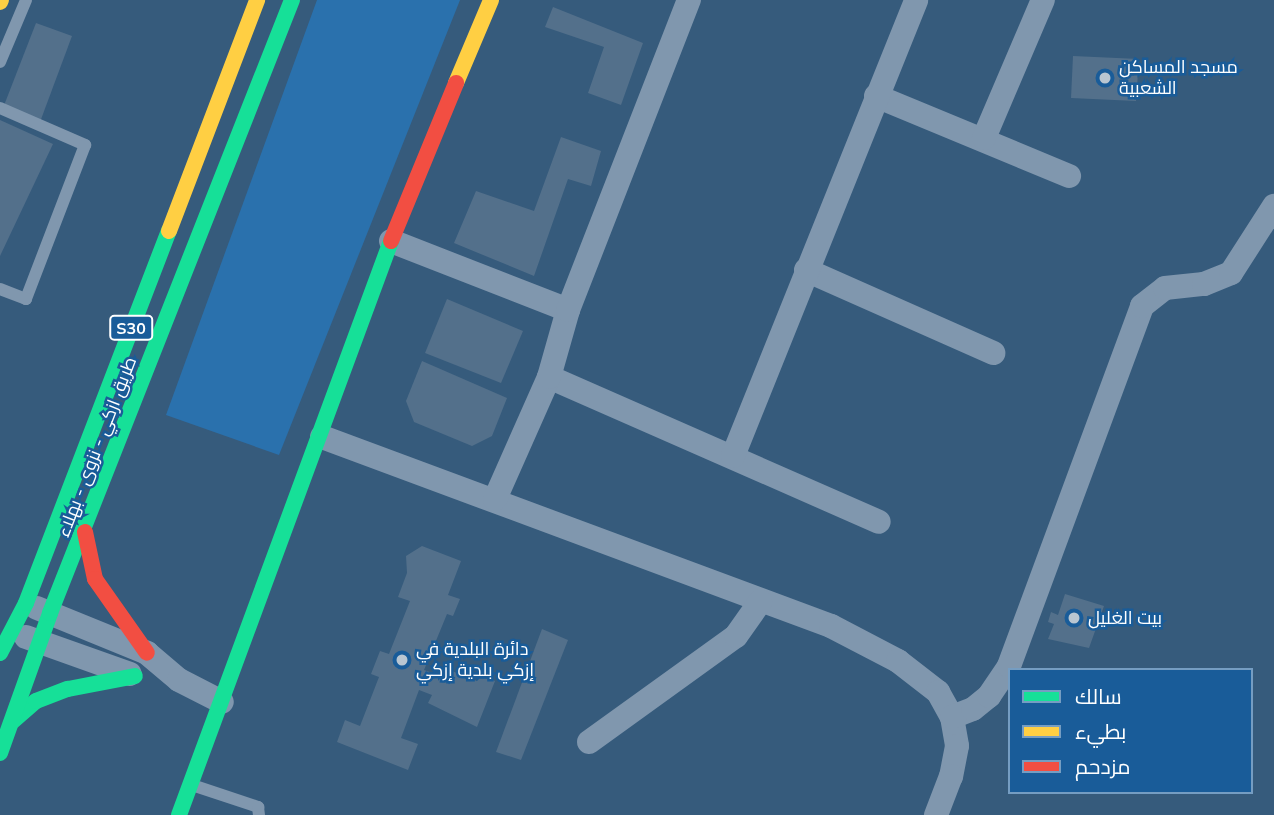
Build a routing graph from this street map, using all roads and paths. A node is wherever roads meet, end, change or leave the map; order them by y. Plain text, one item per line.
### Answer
1 (26, 0) edge
2 (257, 0) edge
3 (292, 0) edge
4 (491, 0) edge
5 (689, 0) edge
6 (916, 0) edge
7 (1043, 0) edge
8 (0, 62) edge
9 (876, 96) junction
10 (0, 108) edge
11 (984, 138) junction
12 (1069, 176) dead end
13 (1274, 206) edge
14 (391, 241) junction
15 (806, 270) junction
16 (0, 289) edge
17 (569, 310) junction
18 (993, 353) dead end
19 (549, 377) junction
20 (322, 437) junction
21 (733, 456) junction
22 (495, 499) junction
23 (879, 522) dead end
24 (85, 532) junction
25 (760, 602) junction
26 (26, 603) junction
27 (50, 613) junction
28 (39, 641) junction
29 (4, 643) edge
30 (147, 653) junction
31 (135, 676) junction
32 (179, 680) junction
33 (222, 702) junction
34 (953, 717) junction
35 (13, 721) junction
36 (589, 742) dead end
37 (0, 753) edge
38 (192, 785) junction
39 (179, 815) edge
40 (259, 815) edge
41 (936, 815) edge

1 - 8 lane
2 - 26 main road, طريق ازكي - نزوى - بهلاء / S30
3 - 24 main road, طريق ازكي - نزوى - بهلاء / S30
4 - 14 main road
5 - 17 street
6 - 9 street
7 - 11 street
9 - 11 street
9 - 15 street
10 - 16 lane
11 - 12 street
13 - 34 street
14 - 17 street
14 - 20 main road
15 - 18 street
15 - 21 street
17 - 19 street
19 - 21 street
19 - 22 street
20 - 22 street
20 - 33 main road
21 - 23 street
22 - 25 street
24 - 27 main road, طريق ازكي - نزوى - بهلاء / S30
24 - 30 main road
25 - 34 street
25 - 36 street
26 - 27 street
26 - 29 main road, طريق ازكي - نزوى - بهلاء / S30
27 - 28 main road, طريق ازكي - نزوى - بهلاء / S30
27 - 30 street
28 - 29 street
28 - 31 street
28 - 35 main road, طريق ازكي - نزوى - بهلاء / S30
30 - 32 street
31 - 32 street
31 - 35 main road
32 - 33 street
33 - 38 main road
34 - 41 street
35 - 37 main road, طريق ازكي - نزوى - بهلاء / S30
38 - 39 main road
38 - 40 lane

